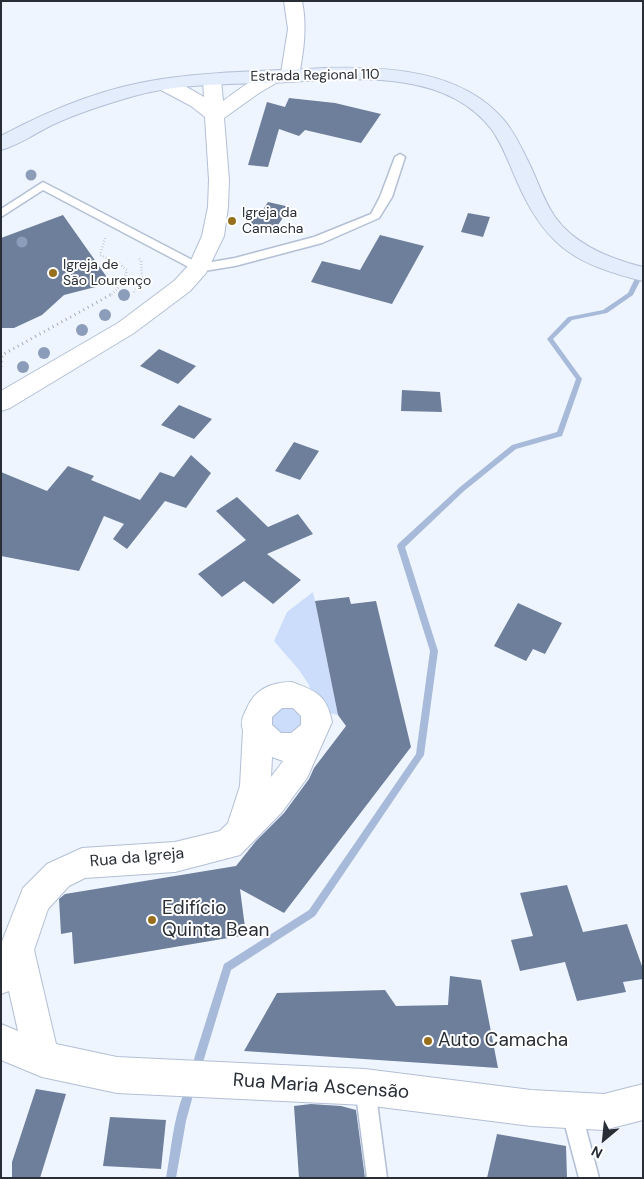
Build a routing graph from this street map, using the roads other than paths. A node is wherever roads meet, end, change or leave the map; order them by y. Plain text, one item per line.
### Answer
1 (293, 1) edge
2 (283, 76) junction
3 (212, 80) junction
4 (166, 85) junction
5 (215, 116) junction
6 (1, 144) edge
7 (400, 157) dead end
8 (1, 214) edge
9 (198, 268) junction
10 (643, 274) edge
11 (1, 402) edge
12 (258, 731) junction
13 (310, 738) junction
14 (241, 833) junction
15 (7, 961) edge
16 (1, 1042) edge
17 (42, 1059) junction
18 (365, 1087) junction
19 (643, 1102) edge
20 (571, 1110) junction
21 (376, 1178) edge
22 (589, 1178) edge

1 - 2 street
2 - 3 main road, Estrada Regional 110
2 - 5 street
2 - 10 main road, Estrada Regional 110
3 - 4 main road, Estrada Regional 110
3 - 5 street
4 - 5 street
4 - 6 main road, Estrada Regional 110
5 - 9 street
7 - 9 lane
8 - 9 lane
9 - 11 street
12 - 13 street
12 - 13 street
12 - 14 street
13 - 14 street, Rua da Igreja
14 - 15 street, Rua da Igreja
15 - 17 street
16 - 17 street, Rua Maria Ascensão
17 - 18 street, Rua Maria Ascensão
18 - 20 street, Rua Maria Ascensão
18 - 21 lane
19 - 20 street, Rua Maria Ascensão
20 - 22 lane

